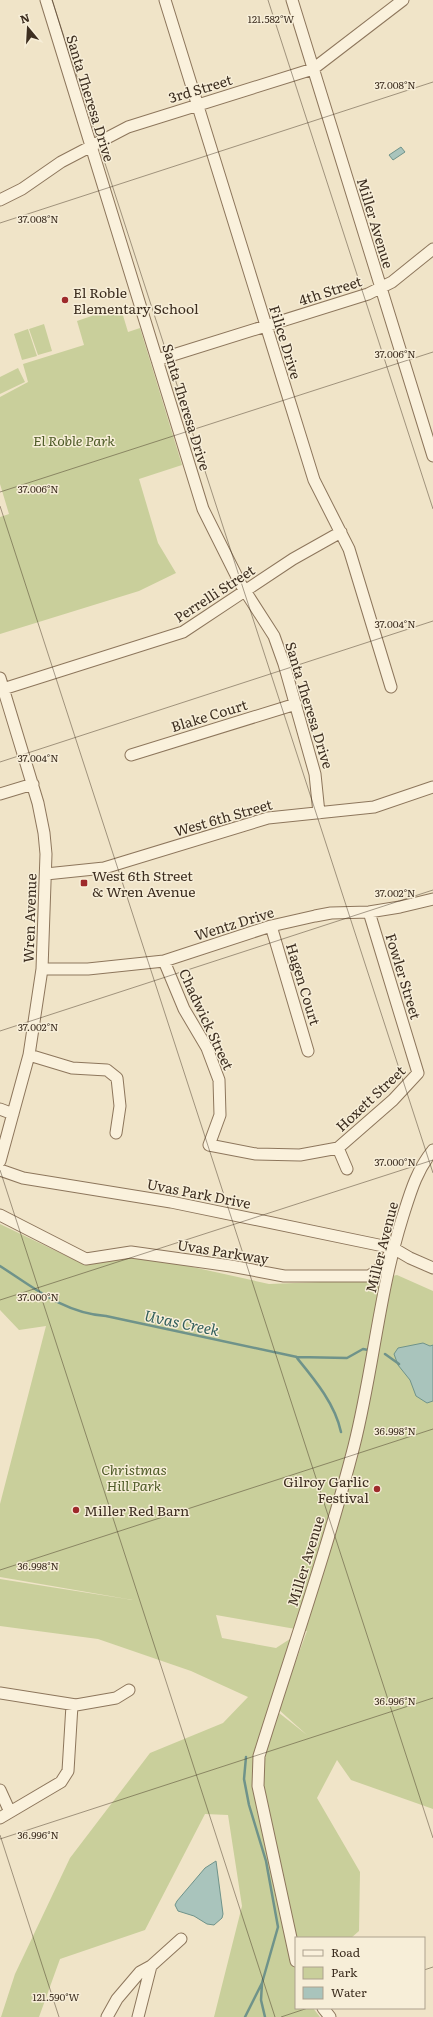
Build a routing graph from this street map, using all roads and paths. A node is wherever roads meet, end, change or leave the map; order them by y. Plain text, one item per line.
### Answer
1 (46, 0) edge
2 (165, 0) edge
3 (292, 0) edge
4 (404, 0) edge
5 (313, 68) junction
6 (198, 105) junction
7 (90, 145) junction
8 (0, 200) edge
9 (433, 249) edge
10 (381, 289) junction
11 (266, 327) junction
12 (157, 360) junction
13 (433, 456) edge
14 (341, 532) junction
15 (246, 591) junction
16 (2, 684) edge
17 (391, 687) dead end
18 (296, 704) junction
19 (131, 755) dead end
20 (33, 784) junction
21 (433, 788) edge
22 (0, 794) edge
23 (319, 813) junction
24 (46, 874) junction
25 (433, 899) edge
26 (369, 912) junction
27 (271, 926) junction
28 (164, 961) junction
29 (42, 969) junction
30 (308, 1051) dead end
31 (29, 1055) junction
32 (418, 1073) joint
33 (0, 1109) edge
34 (14, 1114) junction
35 (220, 1115) joint
36 (116, 1133) dead end
37 (338, 1148) junction
38 (433, 1150) edge
39 (0, 1161) edge
40 (347, 1169) dead end
41 (0, 1170) edge
42 (0, 1215) edge
43 (393, 1248) junction
44 (433, 1268) edge
45 (129, 1690) dead end
46 (0, 1693) edge
47 (72, 1705) junction
48 (0, 1790) edge
49 (10, 1812) junction
50 (0, 1818) edge
51 (181, 1939) dead end
52 (295, 1956) edge
53 (151, 1966) junction
54 (324, 2009) edge
55 (107, 2017) edge
56 (138, 2017) edge
57 (330, 2017) edge

1 - 7 street, Santa Theresa Drive
2 - 6 street, Filice Drive
3 - 5 street, Miller Avenue
4 - 5 street, 3rd Street
5 - 6 street, 3rd Street
5 - 10 street, Miller Avenue
6 - 7 street, 3rd Street
6 - 11 street, Filice Drive
7 - 8 street, 3rd Street
7 - 12 street, Santa Theresa Drive
9 - 10 street, 4th Street
10 - 11 street, 4th Street
10 - 13 street, Miller Avenue
11 - 12 street, 4th Street
11 - 14 street, Filice Drive
12 - 15 street, Santa Theresa Drive
14 - 15 street, Perrelli Street
14 - 17 street, Filice Drive
15 - 16 street, Perrelli Street
15 - 18 street, Santa Theresa Drive
16 - 20 street, Wren Avenue
18 - 19 street, Blake Court
18 - 23 street, Santa Theresa Drive
20 - 22 street
20 - 24 street, Wren Avenue
21 - 23 street, West 6th Street
23 - 24 street, West 6th Street
24 - 29 street, Wren Avenue
25 - 26 street, Wentz Drive
26 - 27 street, Wentz Drive
26 - 32 street, Fowler Street
27 - 28 street, Wentz Drive
27 - 30 street, Hagen Court
28 - 29 street, Wentz Drive
28 - 35 street, Chadwick Street
29 - 31 street, Wren Avenue
31 - 34 street, Wren Avenue
31 - 36 street
32 - 37 street, Hoxett Street
33 - 34 street
34 - 39 street, Wren Avenue
35 - 37 street, Hoxett Street
37 - 40 street
38 - 43 street, Miller Avenue
41 - 43 street, Uvas Park Drive
42 - 43 street, Uvas Parkway
43 - 44 street
43 - 52 street, Miller Avenue
45 - 47 street
46 - 47 street
47 - 49 street
48 - 49 street
49 - 50 street
51 - 53 street
53 - 55 street
53 - 56 street
54 - 57 street

